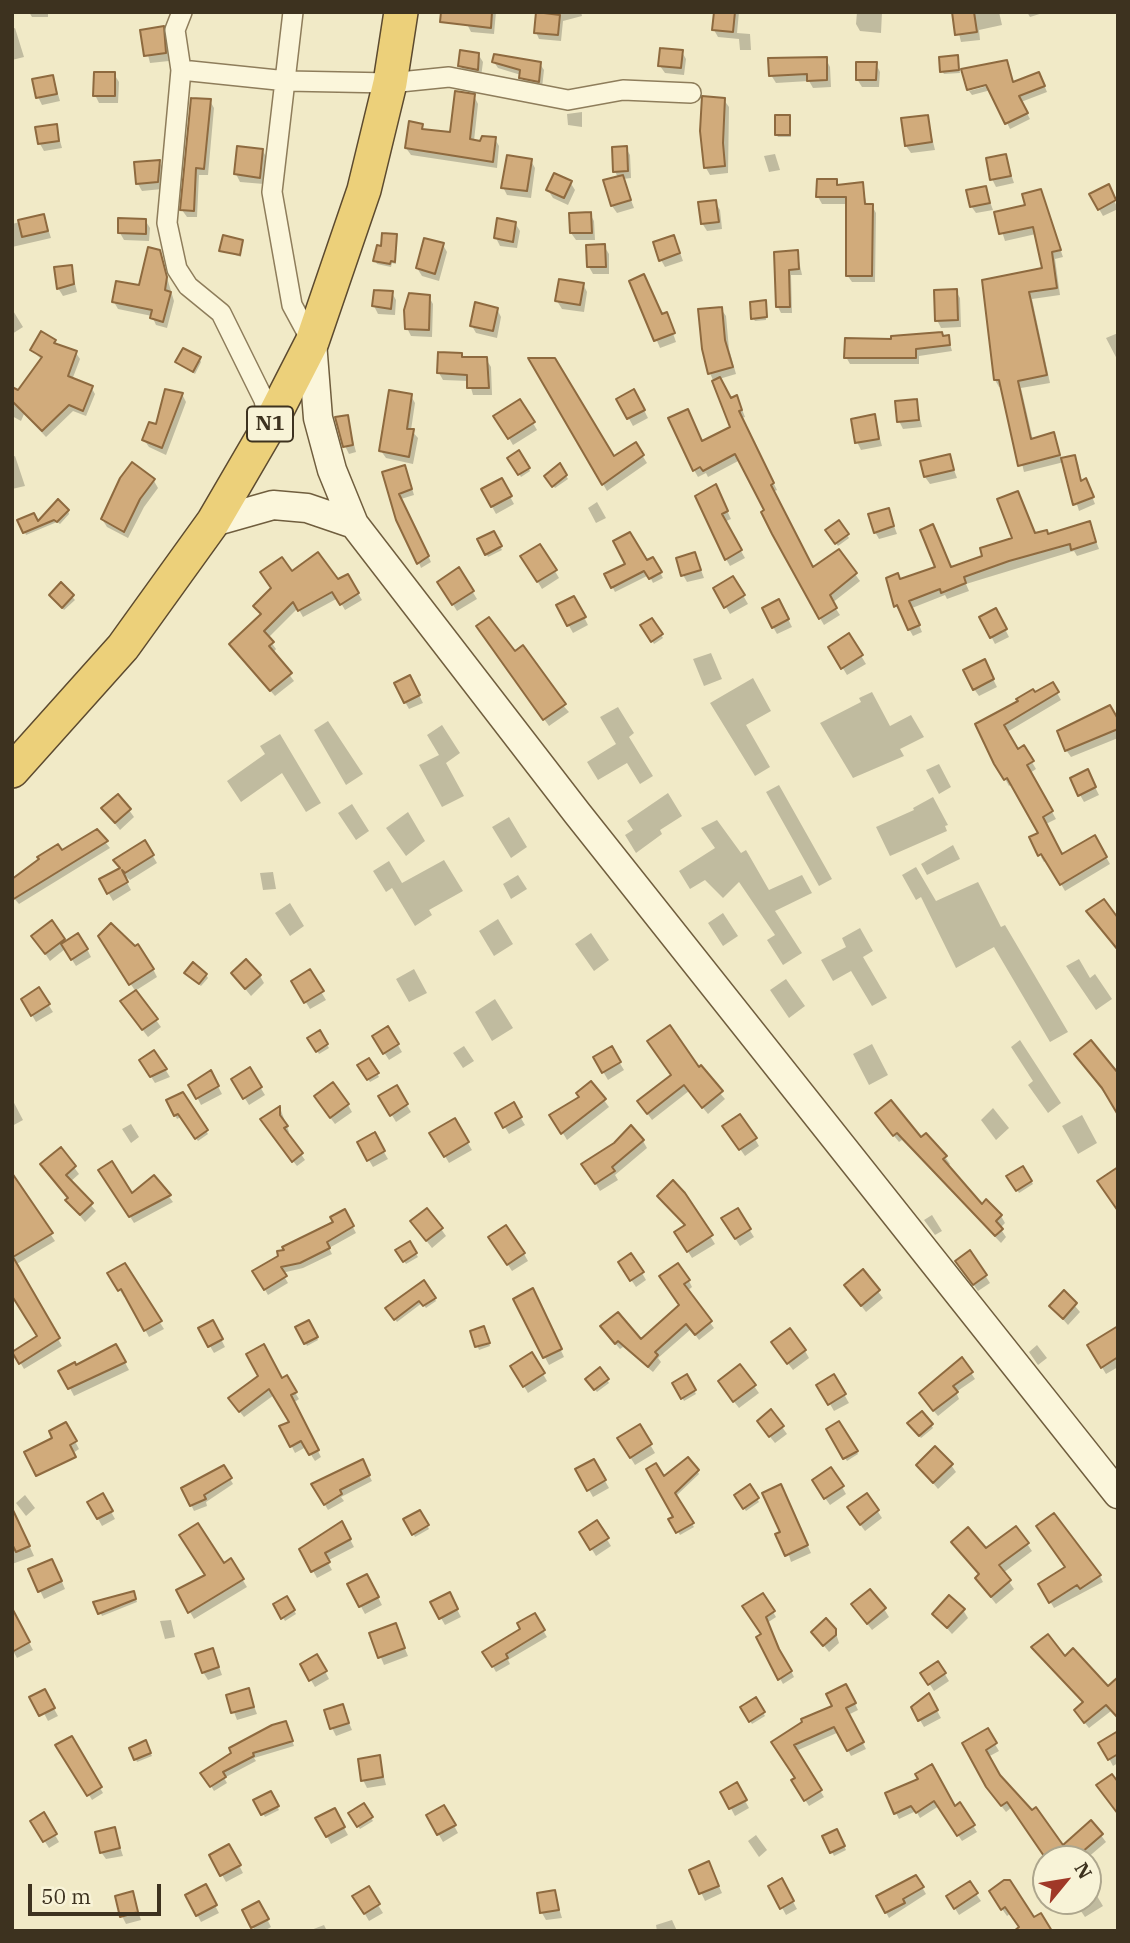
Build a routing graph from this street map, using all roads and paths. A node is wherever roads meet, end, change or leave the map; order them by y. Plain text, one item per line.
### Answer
1 (183, 12) edge
2 (293, 12) edge
3 (401, 12) edge
4 (181, 70) junction
5 (287, 81) junction
6 (390, 83) junction
7 (691, 93) dead end
8 (312, 342) junction
9 (269, 426) junction
10 (213, 522) junction
11 (354, 524) junction
12 (12, 771) edge
13 (1118, 1494) edge

1 - 4 street
2 - 5 street
3 - 6 highway, N1
4 - 5 street
4 - 9 street
5 - 6 street
5 - 8 street
6 - 7 street
6 - 8 highway, N1
8 - 9 highway, N1
8 - 11 main road
9 - 10 highway, N1
10 - 11 main road
10 - 12 highway, N1
11 - 13 main road

